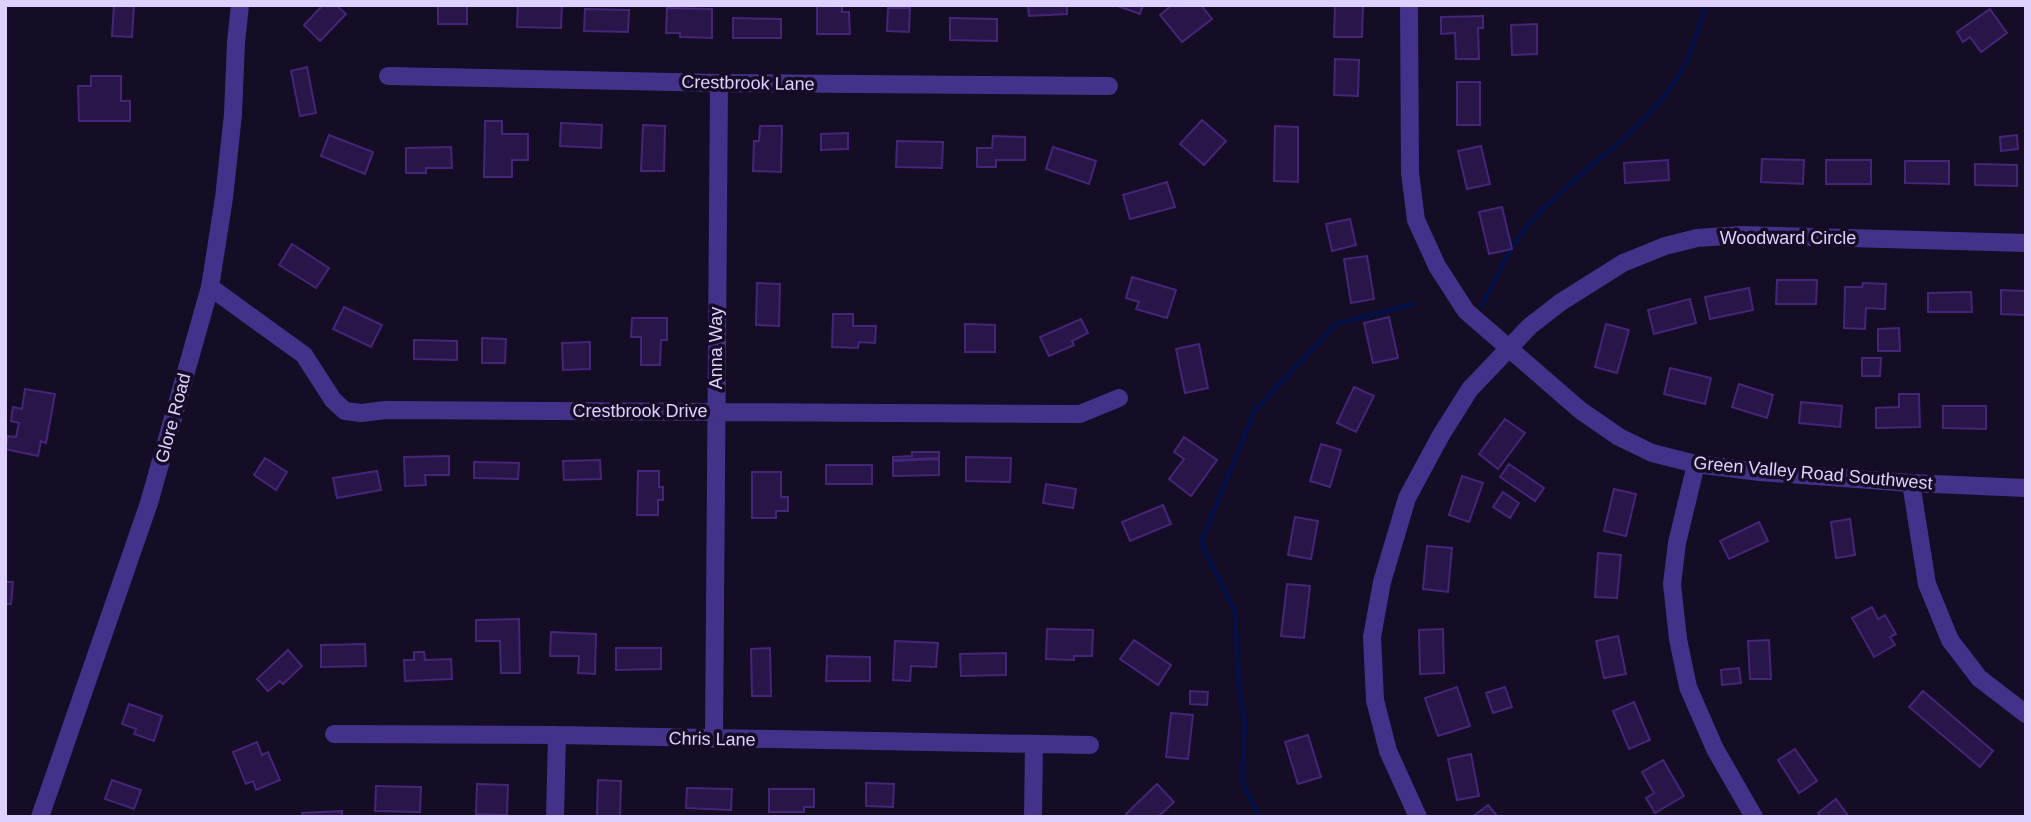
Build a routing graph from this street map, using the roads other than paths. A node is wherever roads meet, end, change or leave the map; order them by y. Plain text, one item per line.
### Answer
1 (240, 5) edge
2 (1409, 5) edge
3 (388, 76) dead end
4 (719, 83) junction
5 (1109, 86) dead end
6 (2026, 243) edge
7 (210, 287) junction
8 (1510, 349) junction
9 (1119, 398) dead end
10 (716, 411) junction
11 (1696, 464) junction
12 (1911, 483) junction
13 (2026, 488) edge
14 (2026, 714) edge
15 (334, 734) dead end
16 (556, 735) junction
17 (714, 739) junction
18 (1034, 744) junction
19 (1090, 745) dead end
20 (40, 817) edge
21 (555, 817) edge
22 (1032, 817) edge
23 (1419, 817) edge
24 (1754, 817) edge

1 - 7 street, Glore Road
2 - 8 street, Green Valley Road Southwest
3 - 4 street, Crestbrook Lane
4 - 5 street, Crestbrook Lane
4 - 10 street, Anna Way
6 - 8 street, Woodward Circle
7 - 10 street, Crestbrook Drive
7 - 20 street, Glore Road
8 - 11 street, Green Valley Road Southwest
8 - 23 street, Woodward Circle
9 - 10 street, Crestbrook Drive
10 - 17 street, Anna Way
11 - 12 street, Green Valley Road Southwest
11 - 24 street
12 - 13 street, Green Valley Road Southwest
12 - 14 street
15 - 16 street, Chris Lane
16 - 17 street, Chris Lane
16 - 21 street
17 - 18 street, Chris Lane
18 - 19 street, Chris Lane
18 - 22 street

